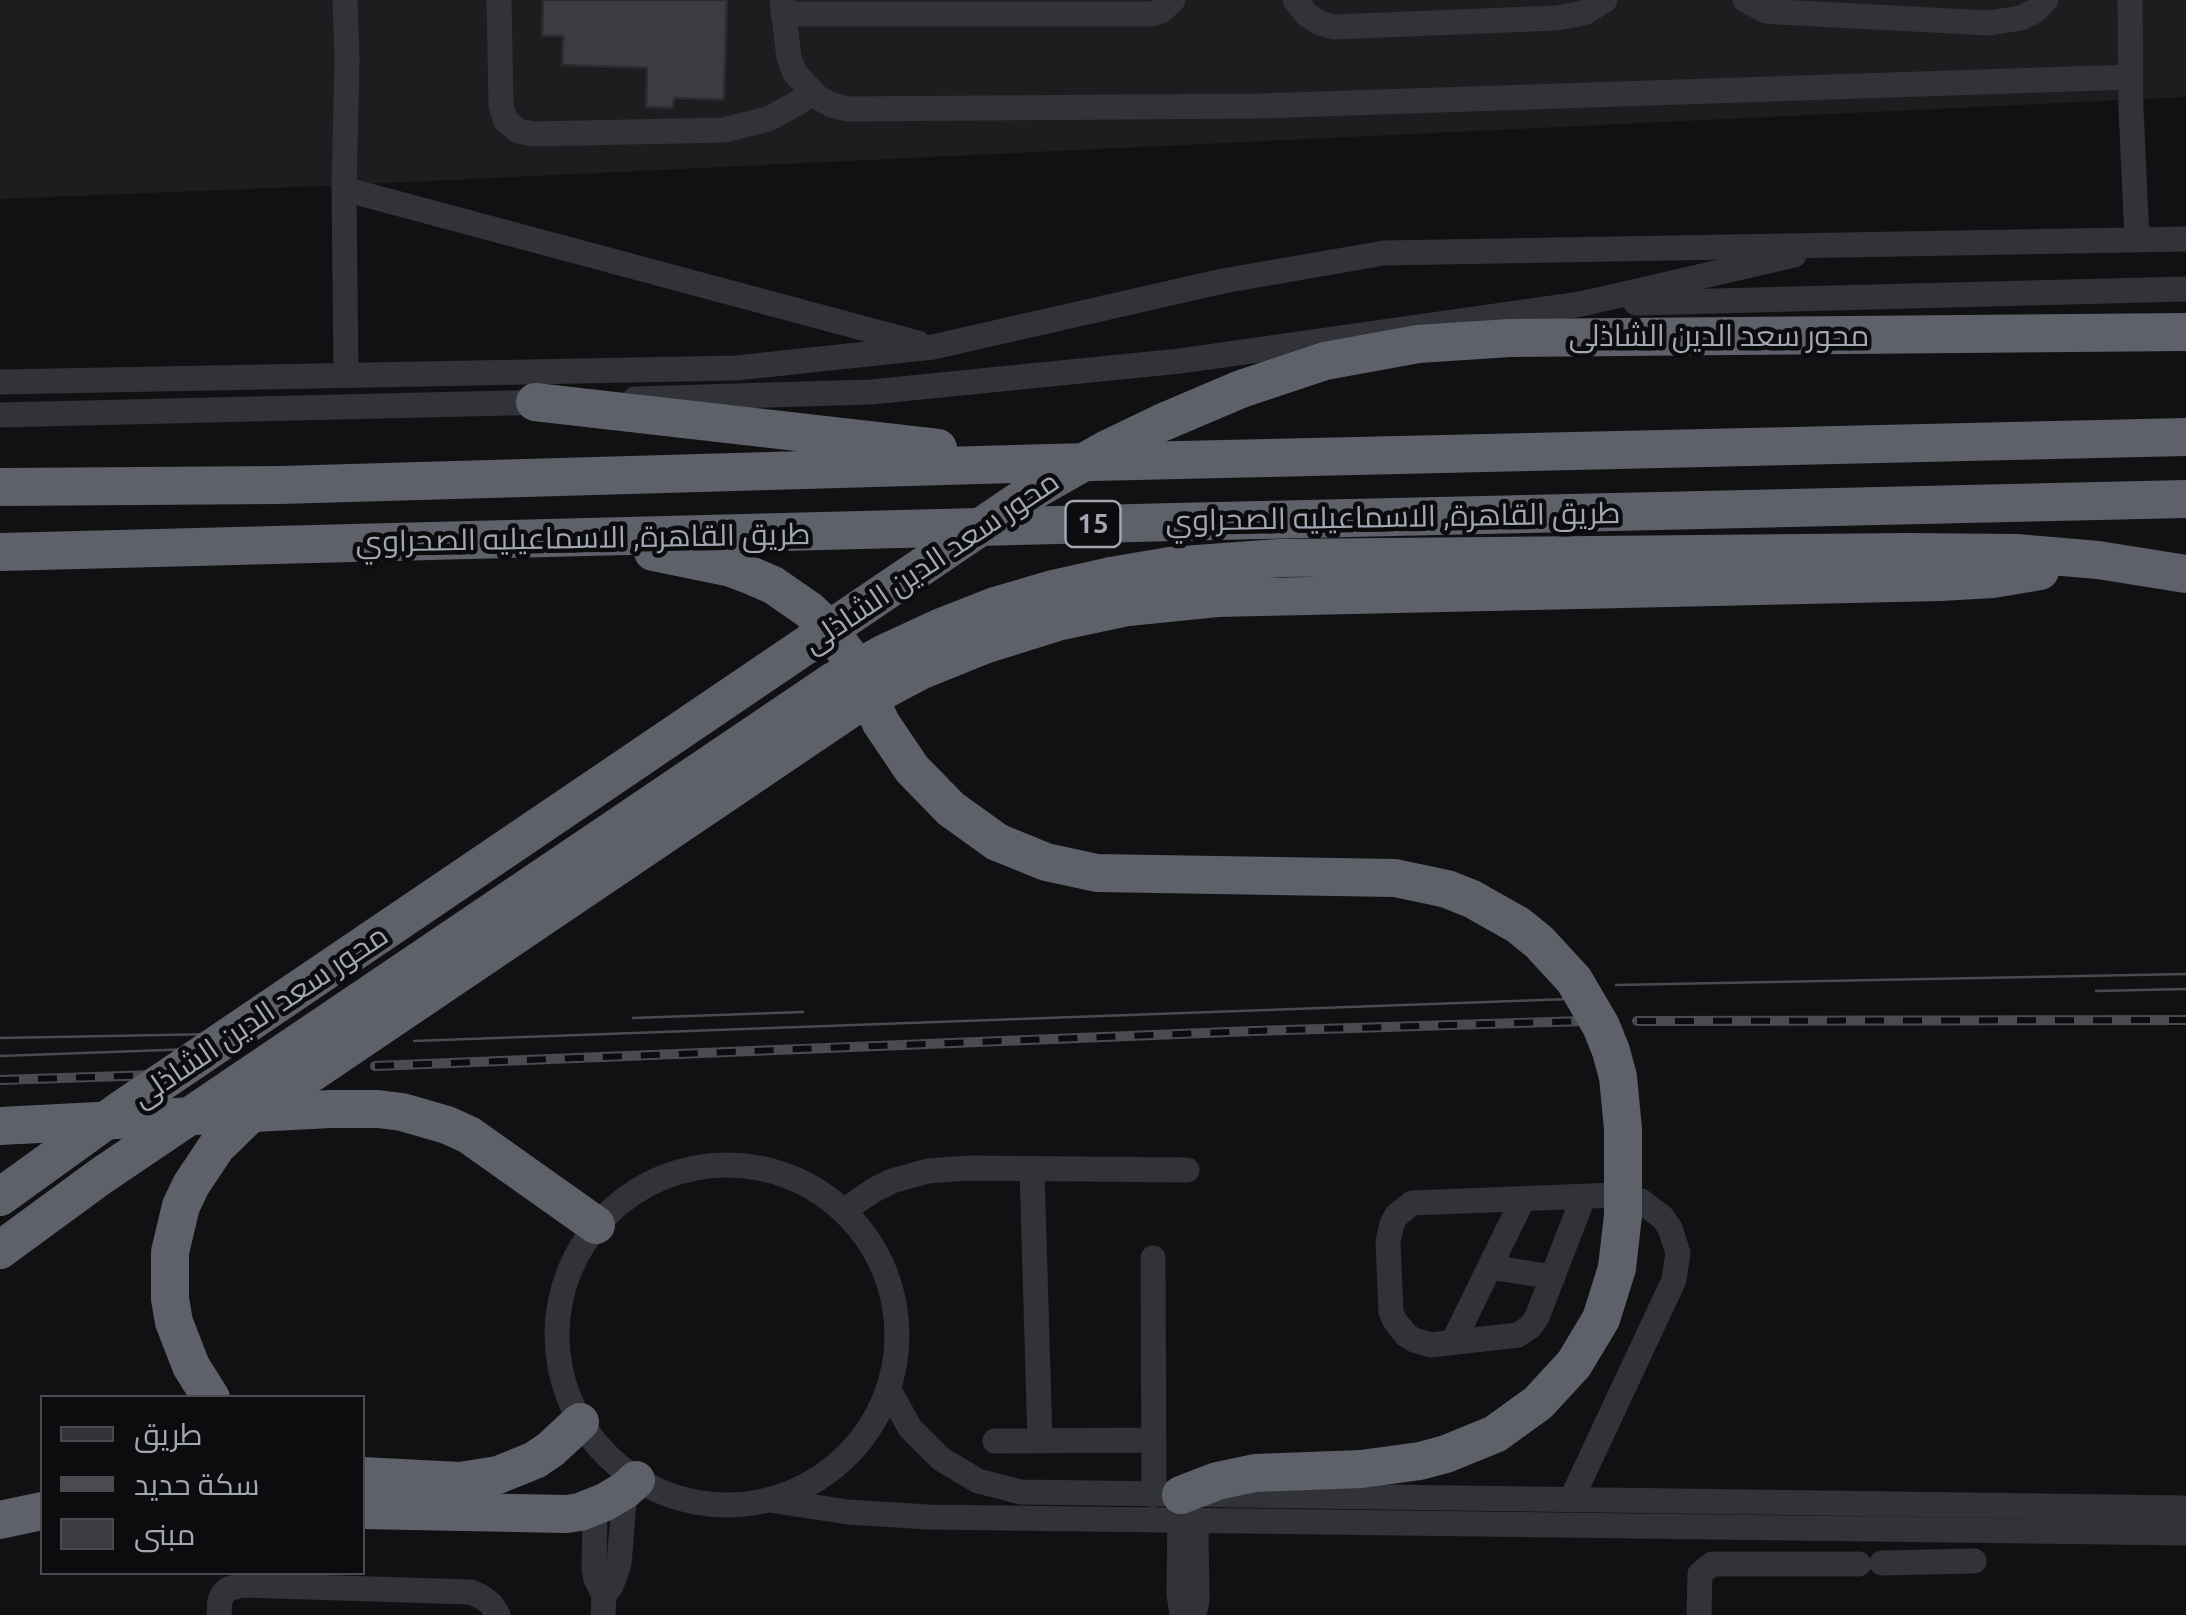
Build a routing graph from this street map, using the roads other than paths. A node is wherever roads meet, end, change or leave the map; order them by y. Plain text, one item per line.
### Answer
1 (345, 0) edge
2 (499, 0) edge
3 (1173, 0) edge
4 (1295, 0) edge
5 (1605, 0) edge
6 (1745, 0) edge
7 (2046, 0) edge
8 (2130, 0) edge
9 (783, 7) edge
10 (2131, 78) junction
11 (811, 92) junction
12 (344, 189) junction
13 (2186, 239) edge
14 (2137, 240) junction
15 (1844, 244) junction
16 (2186, 288) edge
17 (1581, 304) junction
18 (2186, 332) edge
19 (932, 347) junction
20 (346, 374) junction
21 (0, 382) edge
22 (536, 402) junction
23 (0, 415) edge
24 (2186, 437) edge
25 (1049, 462) junction
26 (0, 488) edge
27 (2186, 499) edge
28 (587, 539) junction
29 (0, 552) edge
30 (2186, 555) edge
31 (2098, 560) junction
32 (2186, 574) edge
33 (1119, 591) junction
34 (0, 1126) edge
35 (1032, 1169) junction
36 (1187, 1170) dead end
37 (0, 1198) edge
38 (1583, 1198) junction
39 (1523, 1199) junction
40 (843, 1211) junction
41 (596, 1226) junction
42 (0, 1250) edge
43 (1153, 1258) dead end
44 (1490, 1267) junction
45 (1553, 1277) junction
46 (1453, 1342) junction
47 (889, 1390) junction
48 (210, 1395) edge
49 (580, 1422) junction
50 (1154, 1440) junction
51 (1040, 1441) junction
52 (995, 1442) dead end
53 (365, 1476) edge
54 (619, 1492) junction
55 (769, 1500) junction
56 (1571, 1500) junction
57 (1178, 1508) junction
58 (2186, 1508) edge
59 (365, 1510) edge
60 (40, 1511) edge
61 (1626, 1514) junction
62 (0, 1520) edge
63 (2186, 1533) edge
64 (1871, 1542) junction
65 (1974, 1561) dead end
66 (604, 1605) edge
67 (218, 1615) edge
68 (498, 1615) edge
69 (1182, 1615) edge
70 (1194, 1615) edge
71 (1699, 1615) edge

1 - 12 street
2 - 11 street
3 - 9 street
4 - 5 street
6 - 7 street
8 - 10 street
9 - 11 street
10 - 11 street
10 - 14 street
12 - 19 street
12 - 20 street
13 - 14 street
14 - 15 street
15 - 17 street
15 - 19 street
16 - 17 street
17 - 22 street
18 - 37 highway, محور سعد الدين الشاذلى, bridge
19 - 20 street
20 - 21 street
22 - 23 street
22 - 25 highway
24 - 25 highway, طريق القاهرة, الاسماعيليه الصحراوي / 15
25 - 26 highway, طريق القاهرة, الاسماعيليه الصحراوي / 15
27 - 28 highway, طريق القاهرة, الاسماعيليه الصحراوي / 15
28 - 29 highway, طريق القاهرة, الاسماعيليه الصحراوي / 15
28 - 57 highway, bridge
30 - 31 highway
31 - 32 highway
31 - 33 highway, محور سعد الدين الشاذلى
33 - 42 highway, محور سعد الدين الشاذلى, bridge
33 - 48 highway, bridge
34 - 41 highway
35 - 36 street
35 - 40 street
35 - 51 street
38 - 39 street
38 - 45 street
38 - 56 street
39 - 44 street
39 - 46 street
40 - 41 street
40 - 47 street
41 - 49 street
43 - 50 street
44 - 45 street
44 - 46 street
45 - 46 street
47 - 55 street
47 - 57 street
49 - 53 highway
49 - 54 street
50 - 51 street
50 - 57 street
51 - 52 street
54 - 55 street
54 - 59 highway
54 - 66 street
55 - 57 street
56 - 57 street
56 - 61 street
57 - 61 street
57 - 69 street
57 - 70 street
58 - 64 street
60 - 62 highway
61 - 64 street
63 - 64 street
64 - 65 street
64 - 71 street
67 - 68 street

